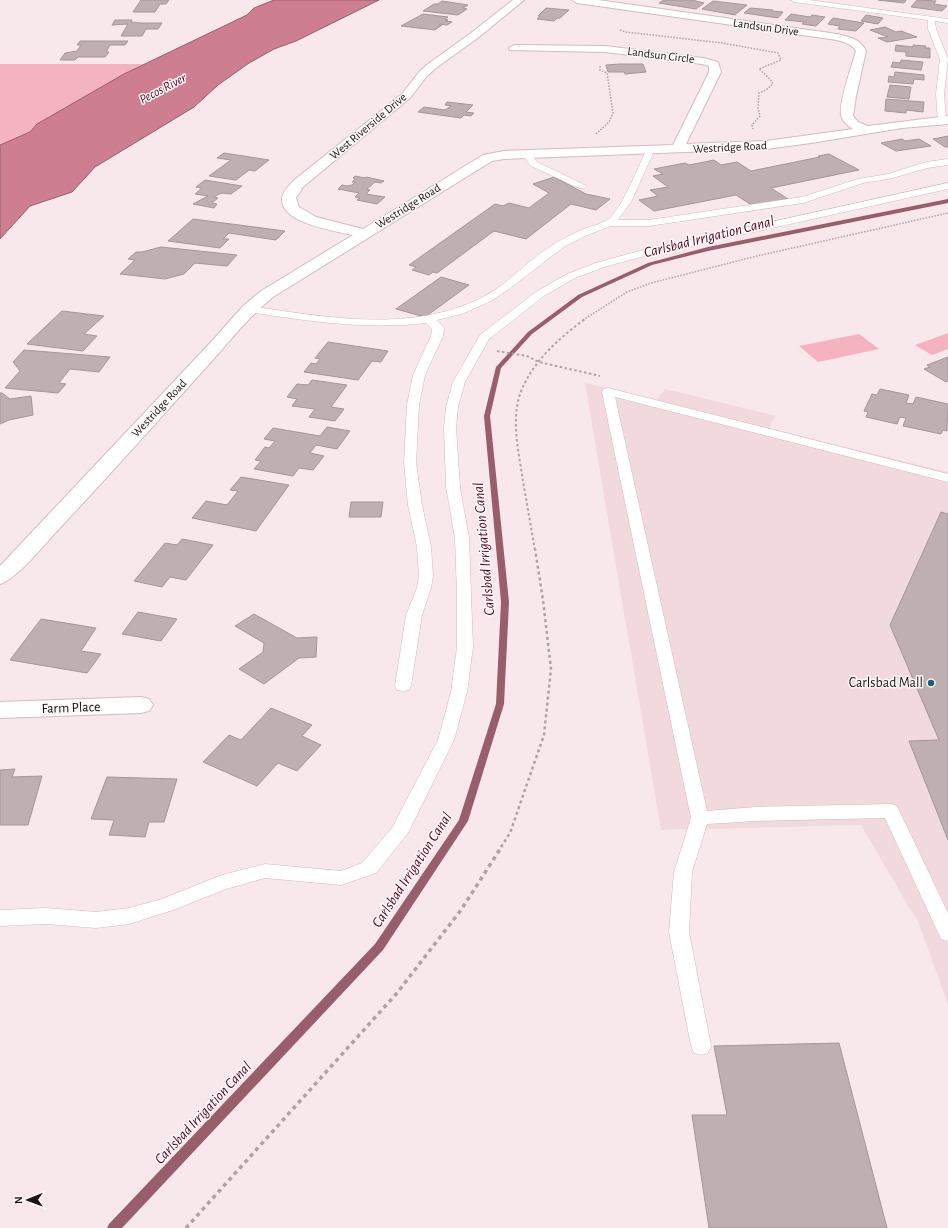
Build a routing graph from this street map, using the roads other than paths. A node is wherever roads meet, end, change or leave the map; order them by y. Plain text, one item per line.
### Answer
1 (519, 0) edge
2 (577, 0) edge
3 (794, 0) edge
4 (931, 18) junction
5 (948, 21) edge
6 (514, 48) dead end
7 (945, 120) edge
8 (864, 129) junction
9 (677, 149) junction
10 (650, 151) junction
11 (527, 155) junction
12 (948, 162) edge
13 (582, 186) dead end
14 (948, 186) edge
15 (610, 223) junction
16 (365, 234) junction
17 (249, 309) junction
18 (430, 320) junction
19 (948, 478) edge
20 (0, 577) edge
21 (402, 686) dead end
22 (141, 705) dead end
23 (0, 710) edge
24 (700, 818) junction
25 (0, 918) edge
26 (948, 933) edge
27 (701, 1046) dead end

1 - 16 street, West Riverside Drive
2 - 8 street, Landsun Drive
3 - 4 lane
4 - 5 lane
4 - 7 lane
6 - 9 street, Landsun Circle
7 - 8 street, Westridge Road
8 - 9 street, Westridge Road
9 - 10 street, Westridge Road
10 - 11 street, Westridge Road
10 - 15 lane
11 - 13 lane
11 - 16 street, Westridge Road
12 - 15 lane
14 - 25 lane
15 - 18 lane
16 - 17 street, Westridge Road
17 - 18 lane
17 - 20 street, Westridge Road
18 - 21 lane
19 - 24 lane
22 - 23 street, Farm Place
24 - 26 lane
24 - 27 lane

